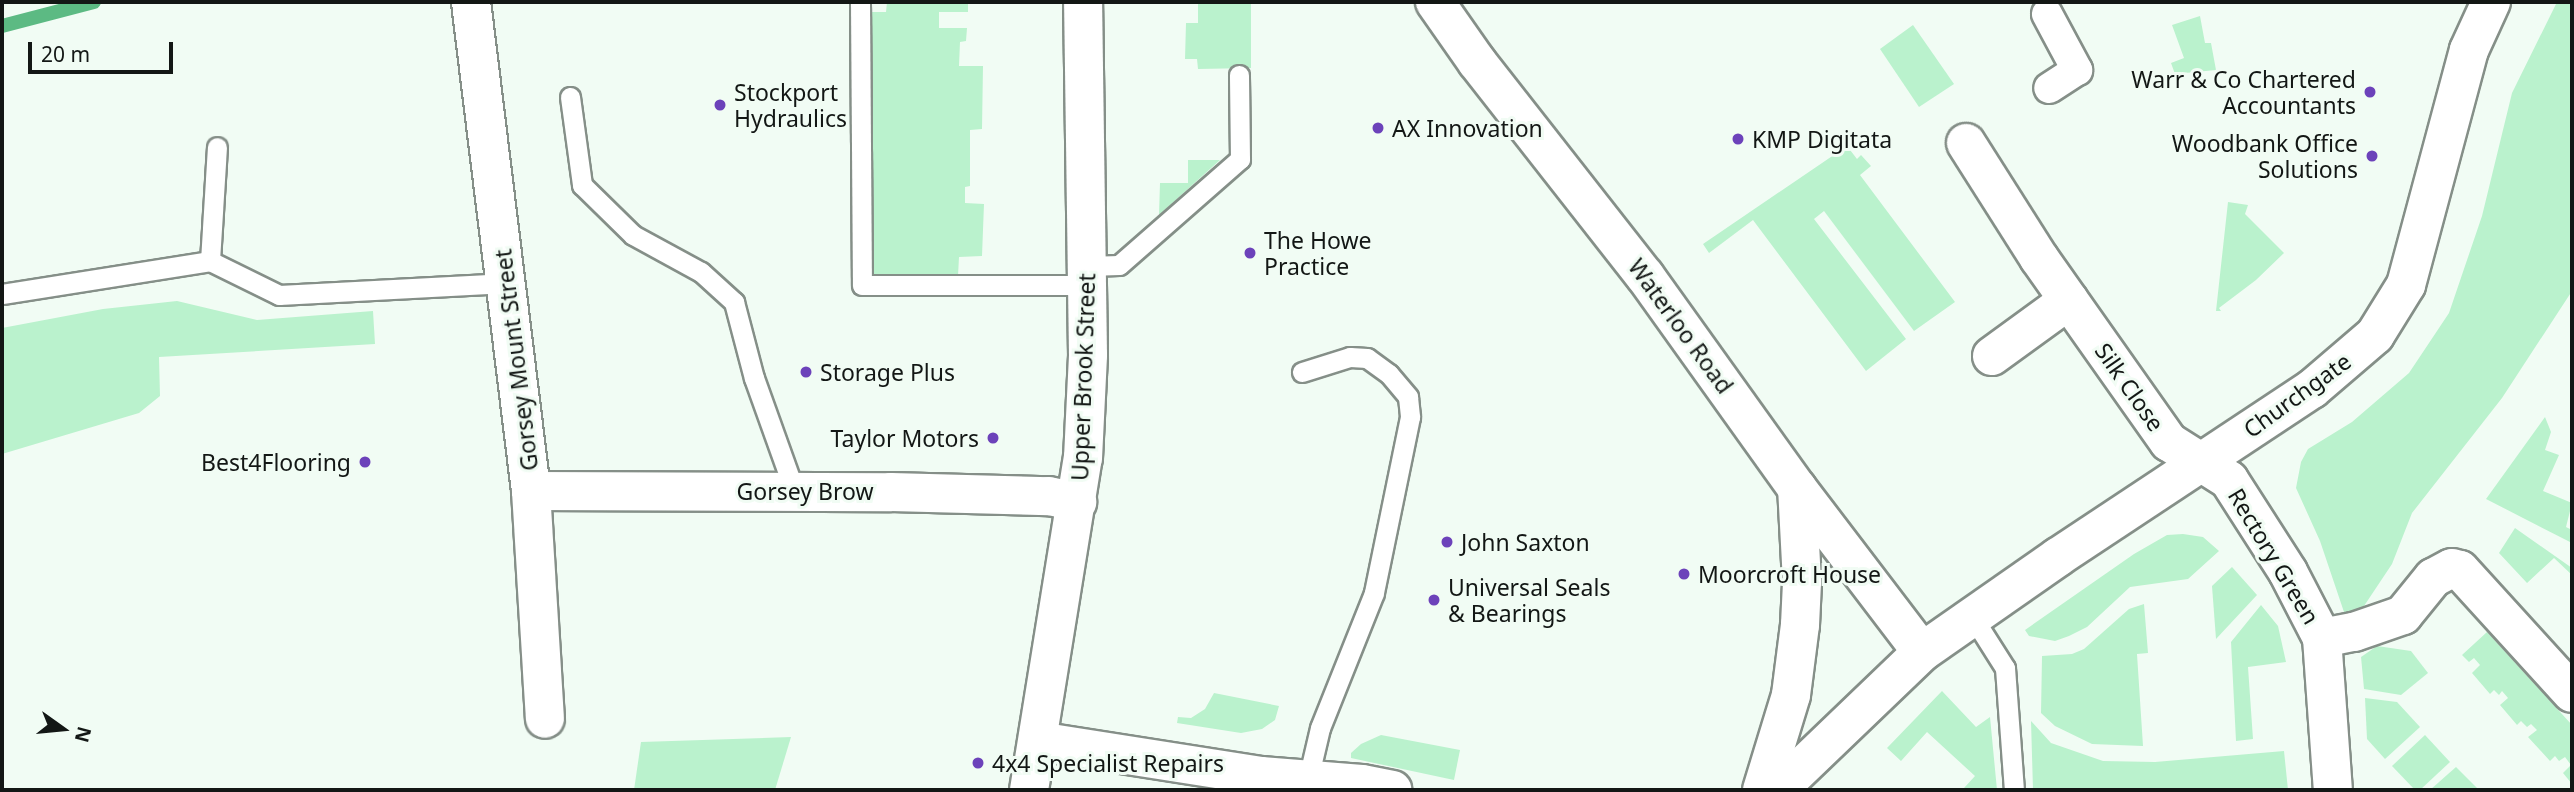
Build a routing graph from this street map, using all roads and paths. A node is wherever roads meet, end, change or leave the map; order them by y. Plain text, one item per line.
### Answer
1 (471, 2) edge
2 (860, 2) edge
3 (1083, 2) edge
4 (1435, 2) edge
5 (2491, 2) edge
6 (2047, 14) dead end
7 (1239, 75) dead end
8 (2049, 88) dead end
9 (570, 97) dead end
10 (1966, 143) dead end
11 (217, 147) dead end
12 (210, 261) junction
13 (1087, 276) junction
14 (507, 283) junction
15 (2, 294) edge
16 (2069, 300) junction
17 (1992, 356) dead end
18 (1302, 372) dead end
19 (2202, 461) junction
20 (1797, 488) junction
21 (794, 490) junction
22 (531, 491) junction
23 (1077, 502) junction
24 (1972, 615) junction
25 (2322, 638) junction
26 (1923, 652) junction
27 (2572, 693) edge
28 (545, 719) dead end
29 (1038, 741) junction
30 (1308, 779) junction
31 (1029, 790) edge
32 (1392, 790) edge
33 (1762, 790) edge
34 (1778, 790) edge
35 (2014, 790) edge
36 (2333, 790) edge

1 - 14 street, Gorsey Mount Street
2 - 13 lane
3 - 13 street, Upper Brook Street
4 - 20 street, Waterloo Road
5 - 19 street, Churchgate
6 - 8 street
7 - 13 lane
9 - 21 lane
10 - 16 street, Silk Close
11 - 12 lane
12 - 14 lane
12 - 15 lane
13 - 23 street, Upper Brook Street
14 - 22 street, Gorsey Mount Street
16 - 17 street
16 - 19 street, Silk Close
18 - 30 lane
19 - 24 street, Churchgate
19 - 25 street, Rectory Green
20 - 26 street, Waterloo Road
20 - 33 street
21 - 22 street, Gorsey Brow
21 - 23 street, Gorsey Brow
22 - 28 street, Gorsey Mount Street
23 - 29 street, Upper Brook Street
24 - 26 street, Churchgate
24 - 35 lane
25 - 27 street
25 - 36 street, Rectory Green
26 - 34 street, Churchgate
29 - 30 street
29 - 31 street, Upper Brook Street
30 - 32 street

